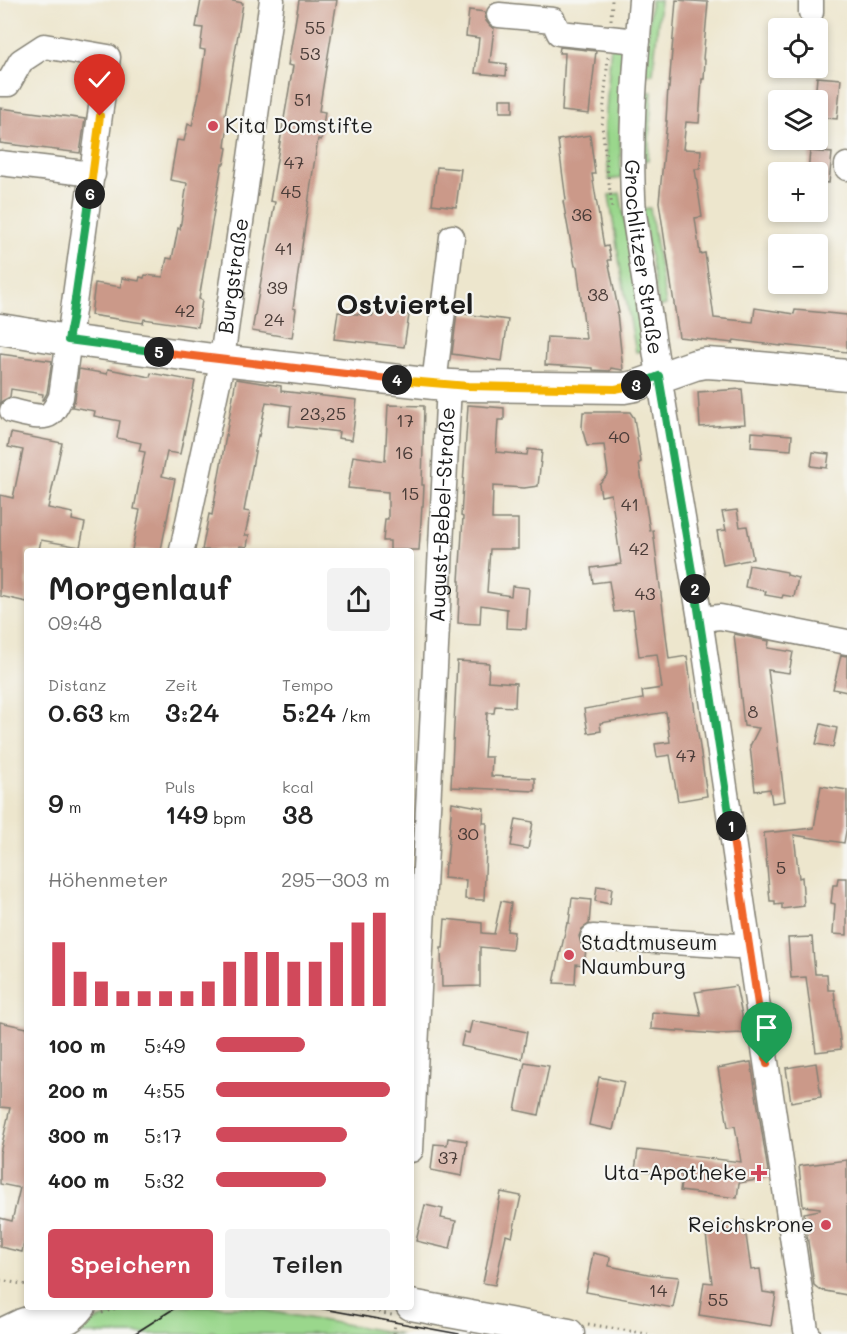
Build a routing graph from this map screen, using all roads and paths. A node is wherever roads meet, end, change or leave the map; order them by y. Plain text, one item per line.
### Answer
1 (272, 0) edge
2 (641, 0) edge
3 (500, 15) dead end
4 (638, 41) junction
5 (0, 84) edge
6 (0, 163) edge
7 (93, 174) junction
8 (452, 237) dead end
9 (0, 329) edge
10 (68, 340) junction
11 (222, 360) junction
12 (847, 375) edge
13 (647, 381) junction
14 (441, 384) junction
15 (12, 411) dead end
16 (182, 548) edge
17 (700, 619) junction
18 (847, 642) edge
19 (593, 937) dead end
20 (737, 946) dead end
21 (414, 1073) edge
22 (0, 1280) edge
23 (24, 1284) edge
24 (414, 1306) edge
25 (78, 1310) edge
26 (40, 1312) edge
27 (807, 1333) edge
28 (1, 1334) edge
29 (568, 1334) edge

1 - 11 street, Burgstraße
2 - 4 street, Grochlitzer Straße
3 - 4 street
4 - 13 street, Grochlitzer Straße
5 - 7 street
6 - 7 street
7 - 10 street
8 - 14 street, August-Bebel-Straße
9 - 10 main road
10 - 11 main road
10 - 15 street
11 - 14 main road
11 - 16 street, Burgstraße
12 - 13 main road
13 - 14 main road
13 - 17 street, Grochlitzer Straße
14 - 21 street, August-Bebel-Straße
17 - 18 street
17 - 27 street, Grochlitzer Straße
19 - 20 street
22 - 23 path
24 - 29 main road
25 - 26 main road
26 - 28 main road

